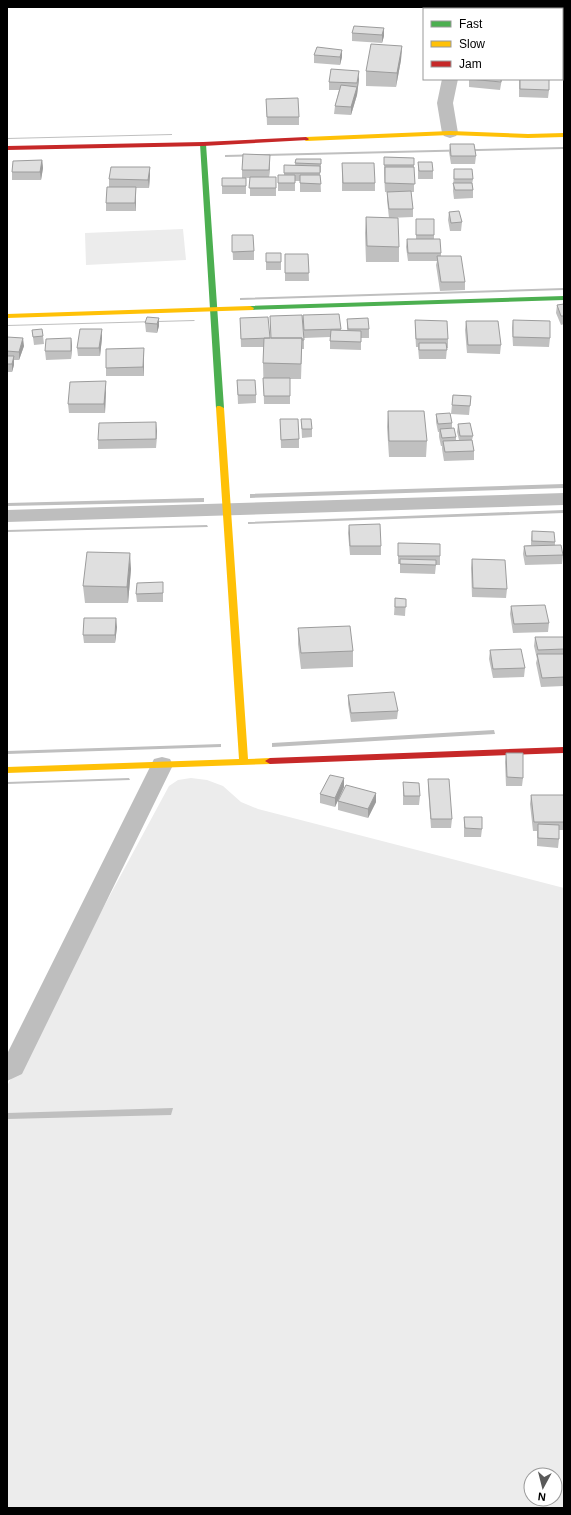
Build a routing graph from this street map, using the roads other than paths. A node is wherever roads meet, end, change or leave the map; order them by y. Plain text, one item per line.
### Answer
1 (450, 80) edge
2 (450, 133) junction
3 (564, 135) edge
4 (203, 144) junction
5 (7, 148) edge
6 (564, 298) edge
7 (214, 310) junction
8 (7, 316) edge
9 (564, 499) edge
10 (226, 510) junction
11 (7, 516) edge
12 (564, 750) edge
13 (244, 762) junction
14 (162, 765) junction
15 (7, 770) edge
16 (7, 1071) edge

1 - 2 street
2 - 3 street
2 - 4 street
4 - 5 street
4 - 7 street
6 - 7 street
7 - 8 street
7 - 10 street
9 - 10 street
10 - 11 street
10 - 13 street
12 - 13 street
13 - 14 street
14 - 15 street
14 - 16 street

